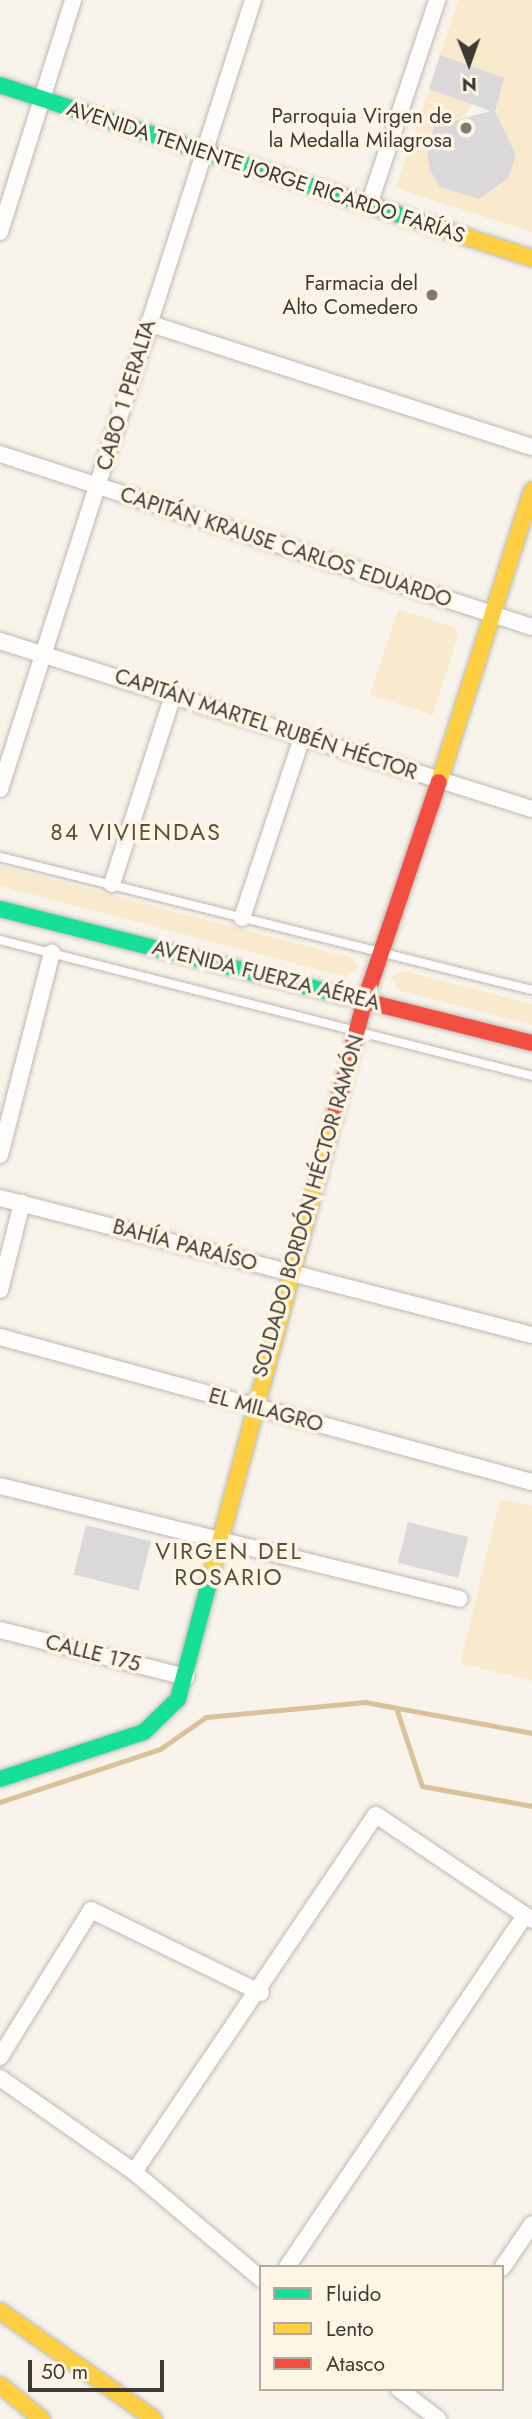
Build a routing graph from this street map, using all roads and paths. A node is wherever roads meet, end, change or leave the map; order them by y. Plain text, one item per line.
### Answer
1 (73, 0) edge
2 (253, 0) edge
3 (437, 0) edge
4 (0, 85) edge
5 (43, 99) junction
6 (203, 151) junction
7 (369, 205) junction
8 (0, 232) edge
9 (532, 258) edge
10 (148, 323) junction
11 (532, 447) edge
12 (0, 454) edge
13 (98, 486) junction
14 (532, 489) edge
15 (496, 615) junction
16 (532, 626) edge
17 (0, 641) edge
18 (44, 654) junction
19 (173, 695) junction
20 (303, 735) junction
21 (440, 779) junction
22 (0, 789) edge
23 (532, 809) edge
24 (0, 857) edge
25 (112, 884) junction
26 (0, 909) edge
27 (242, 918) junction
28 (0, 940) edge
29 (52, 953) junction
30 (380, 953) junction
31 (532, 990) edge
32 (365, 1000) junction
33 (357, 1029) junction
34 (532, 1042) edge
35 (532, 1076) edge
36 (0, 1155) edge
37 (0, 1198) edge
38 (22, 1203) junction
39 (290, 1273) junction
40 (0, 1290) edge
41 (532, 1335) edge
42 (0, 1337) edge
43 (252, 1406) junction
44 (532, 1482) edge
45 (0, 1486) edge
46 (216, 1542) junction
47 (459, 1599) dead end
48 (0, 1630) edge
49 (186, 1677) junction
50 (0, 1779) edge
51 (529, 1917) edge
52 (261, 1993) junction
53 (0, 2057) edge
54 (0, 2078) edge
55 (134, 2172) junction
56 (532, 2224) edge
57 (288, 2265) edge
58 (504, 2265) edge
59 (259, 2277) edge
60 (0, 2311) edge
61 (0, 2385) edge
62 (416, 2395) edge
63 (42, 2419) edge
64 (154, 2419) edge
65 (438, 2419) edge

1 - 5 street
2 - 6 street, CABO 1 PERALTA
3 - 7 street
4 - 5 main road, AVENIDA TENIENTE JORGE RICARDO FARÍAS
5 - 6 main road, AVENIDA TENIENTE JORGE RICARDO FARÍAS
5 - 8 street
6 - 7 main road, AVENIDA TENIENTE JORGE RICARDO FARÍAS
6 - 10 street, CABO 1 PERALTA
7 - 9 main road, AVENIDA TENIENTE JORGE RICARDO FARÍAS
10 - 11 street
10 - 13 street, CABO 1 PERALTA
12 - 13 street, CAPITÁN KRAUSE CARLOS EDUARDO
13 - 15 street, CAPITÁN KRAUSE CARLOS EDUARDO
13 - 18 street, CABO 1 PERALTA
14 - 15 main road, SOLDADO BORDÓN HÉCTOR RAMÓN
15 - 16 street, CAPITÁN KRAUSE CARLOS EDUARDO
15 - 21 main road, SOLDADO BORDÓN HÉCTOR RAMÓN
17 - 18 street, CAPITÁN MARTEL RUBÉN HÉCTOR
18 - 19 street, CAPITÁN MARTEL RUBÉN HÉCTOR
18 - 22 street, CABO 1 PERALTA
19 - 20 street, CAPITÁN MARTEL RUBÉN HÉCTOR
19 - 25 street
20 - 21 street, CAPITÁN MARTEL RUBÉN HÉCTOR
20 - 27 street
21 - 23 street, CAPITÁN MARTEL RUBÉN HÉCTOR
21 - 30 main road, SOLDADO BORDÓN HÉCTOR RAMÓN
24 - 25 lane
25 - 27 lane
26 - 32 main road, AVENIDA FUERZA AÉREA
27 - 30 lane
28 - 29 lane
29 - 33 lane
29 - 36 street
30 - 31 lane
30 - 32 main road, SOLDADO BORDÓN HÉCTOR RAMÓN
32 - 33 main road, SOLDADO BORDÓN HÉCTOR RAMÓN
32 - 34 main road, AVENIDA FUERZA AÉREA
33 - 35 lane
33 - 39 main road, SOLDADO BORDÓN HÉCTOR RAMÓN
37 - 38 street, BAHÍA PARAÍSO
38 - 39 street, BAHÍA PARAÍSO
38 - 40 street
39 - 41 street, BAHÍA PARAÍSO
39 - 43 main road, SOLDADO BORDÓN HÉCTOR RAMÓN
42 - 43 street, EL MILAGRO
43 - 44 street, EL MILAGRO
43 - 46 main road, SOLDADO BORDÓN HÉCTOR RAMÓN
45 - 46 street
46 - 47 street
46 - 49 main road, SOLDADO BORDÓN HÉCTOR RAMÓN
48 - 49 street, CALLE 175
49 - 50 main road, SOLDADO BORDÓN HÉCTOR RAMÓN
51 - 52 street
51 - 57 street
52 - 53 street
52 - 55 street
54 - 55 street
55 - 59 street
56 - 58 street
60 - 64 main road
61 - 63 main road
62 - 65 street

